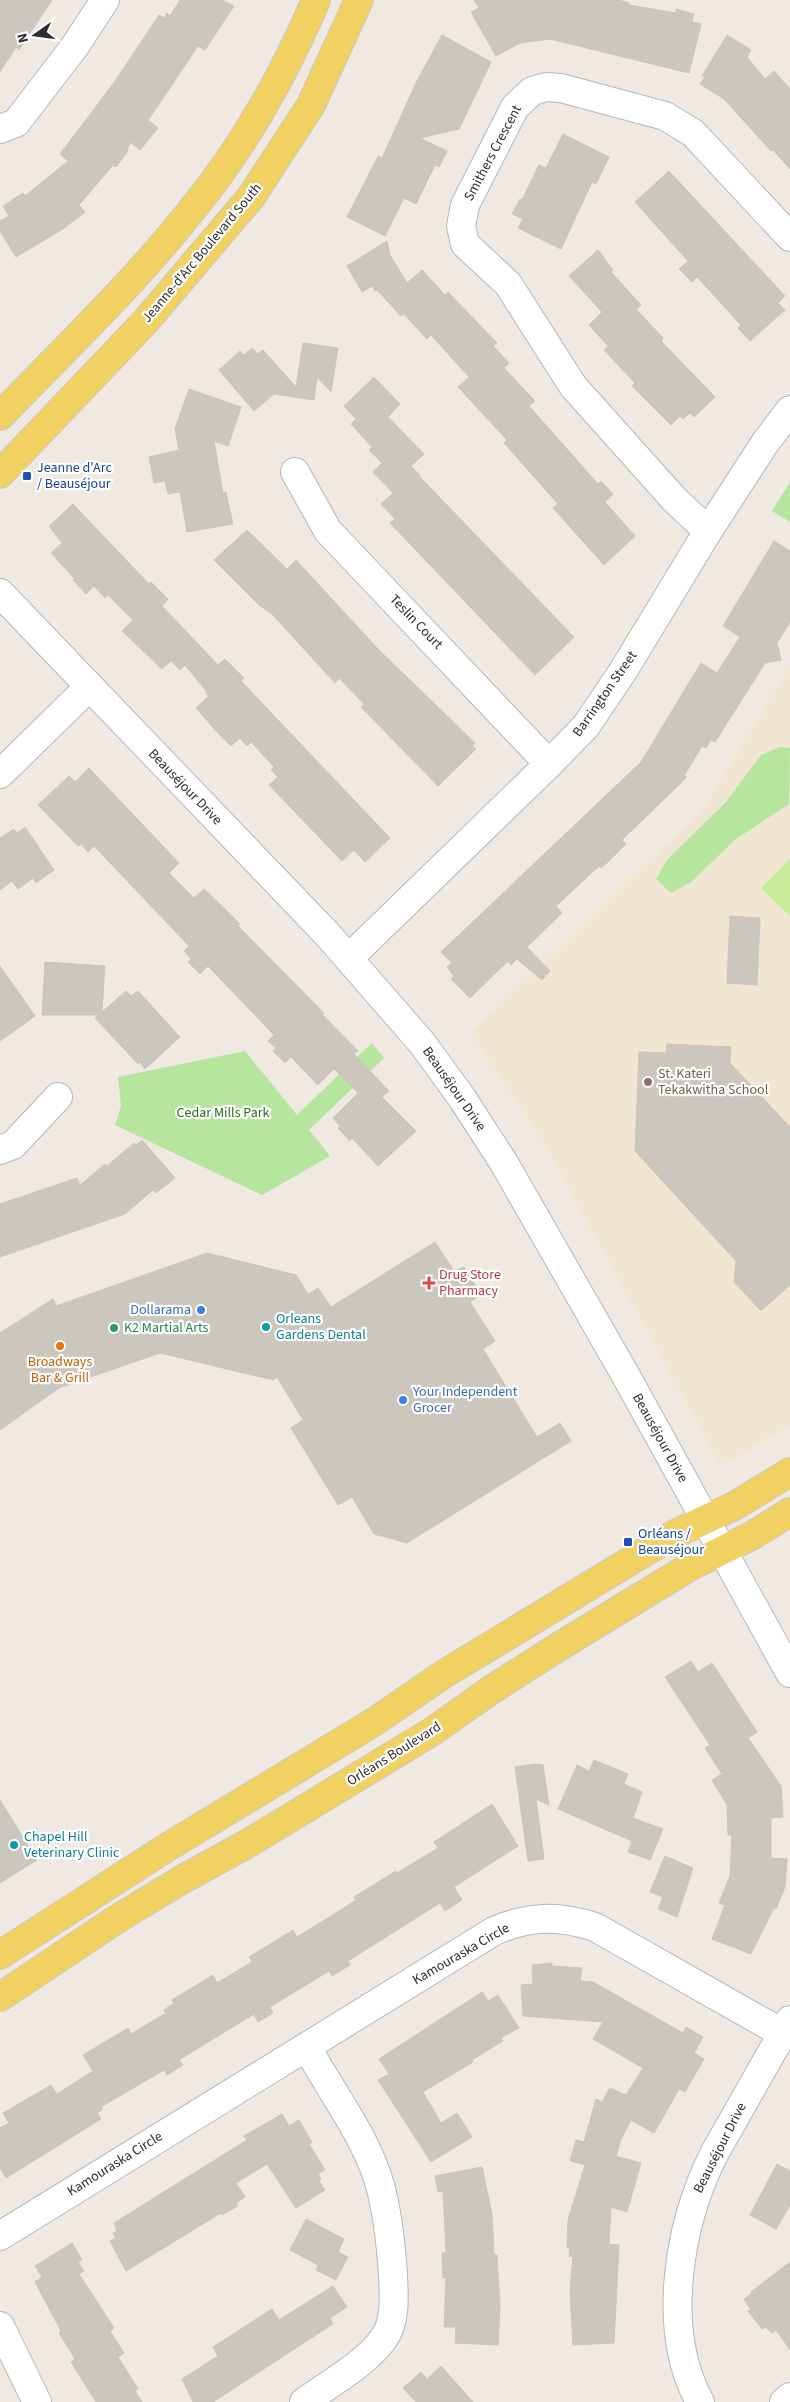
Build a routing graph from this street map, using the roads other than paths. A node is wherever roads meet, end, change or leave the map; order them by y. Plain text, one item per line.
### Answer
1 (105, 0) edge
2 (316, 0) edge
3 (359, 0) edge
4 (0, 130) edge
5 (790, 237) edge
6 (790, 410) edge
7 (0, 416) edge
8 (294, 472) dead end
9 (0, 474) edge
10 (708, 531) junction
11 (0, 593) edge
12 (89, 687) junction
13 (549, 764) junction
14 (0, 774) edge
15 (349, 958) junction
16 (58, 1097) dead end
17 (0, 1150) edge
18 (790, 1472) edge
19 (790, 1512) edge
20 (706, 1520) junction
21 (722, 1551) junction
22 (790, 1673) edge
23 (200, 1828) junction
24 (220, 1859) junction
25 (0, 1955) edge
26 (0, 1997) edge
27 (786, 2026) edge
28 (307, 2047) junction
29 (0, 2236) edge
30 (0, 2326) edge
31 (790, 2398) edge
32 (37, 2402) edge
33 (304, 2402) edge
34 (700, 2402) edge
35 (784, 2402) edge

1 - 4 street
2 - 7 main road
3 - 9 main road, Jeanne-d'Arc Boulevard South
5 - 10 street, Smithers Crescent
6 - 10 street, Barrington Street
8 - 13 street, Teslin Court
10 - 13 street, Barrington Street
11 - 12 street, Beauséjour Drive
12 - 14 street
12 - 15 street, Beauséjour Drive
13 - 15 street, Barrington Street
15 - 20 street, Beauséjour Drive
16 - 17 street
18 - 20 main road
19 - 21 main road, Orléans Boulevard
20 - 21 street, Beauséjour Drive
20 - 23 main road
21 - 22 street, Beauséjour Drive
21 - 24 main road, Orléans Boulevard
23 - 24 main road
23 - 25 main road
24 - 26 main road, Orléans Boulevard
27 - 28 street, Kamouraska Circle
27 - 34 street, Beauséjour Drive
28 - 29 street, Kamouraska Circle
28 - 33 street
30 - 32 street
31 - 35 street

